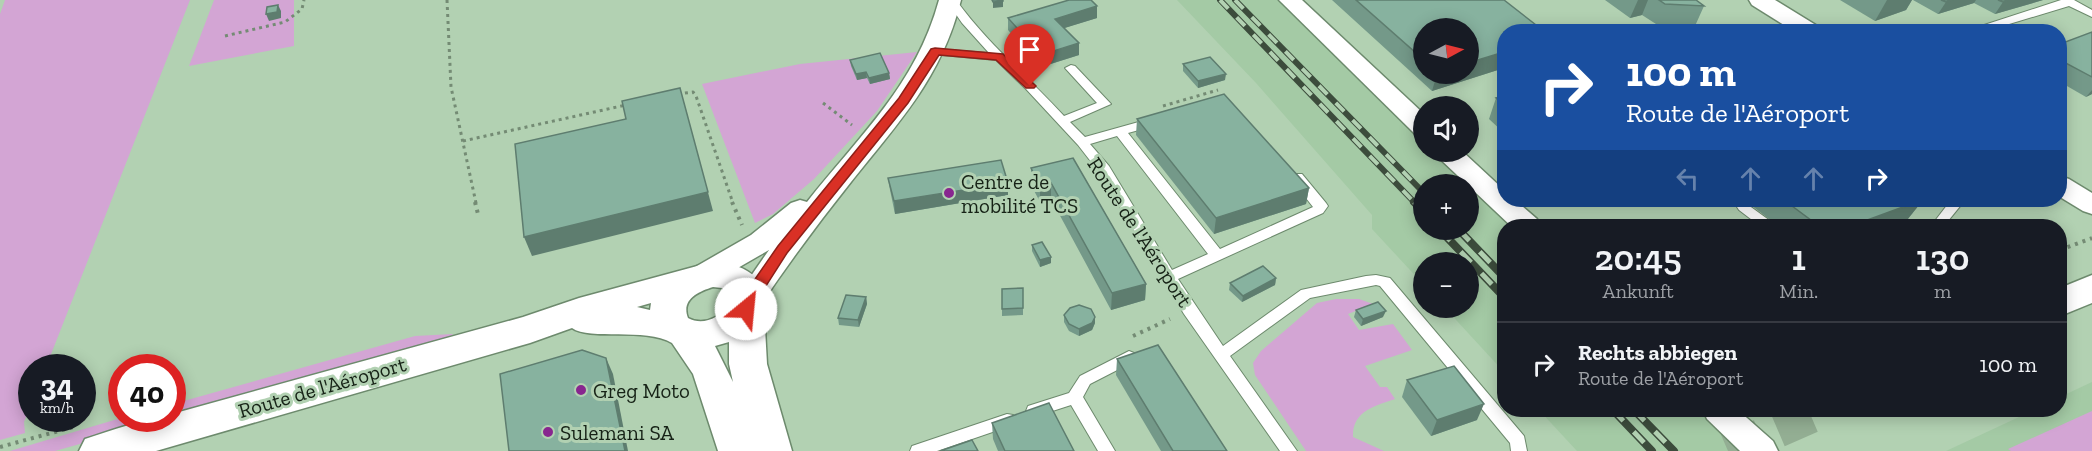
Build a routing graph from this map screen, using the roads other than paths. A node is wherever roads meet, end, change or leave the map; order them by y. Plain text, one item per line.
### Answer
1 (950, 0) edge
2 (1290, 0) edge
3 (1760, 0) edge
4 (2068, 1) edge
5 (2092, 14) edge
6 (1798, 24) edge
7 (1997, 24) edge
8 (935, 52) junction
9 (999, 57) junction
10 (1071, 68) dead end
11 (1413, 117) edge
12 (1165, 118) edge
13 (1062, 121) junction
14 (1120, 131) junction
15 (1082, 142) junction
16 (1459, 162) edge
17 (850, 165) junction
18 (1287, 166) edge
19 (2067, 189) edge
20 (1497, 198) edge
21 (2092, 205) edge
22 (1507, 207) edge
23 (1744, 207) dead end
24 (1952, 207) edge
25 (1520, 219) edge
26 (1759, 219) edge
27 (1943, 219) edge
28 (1217, 255) junction
29 (1170, 277) junction
30 (697, 278) junction
31 (2092, 288) edge
32 (2067, 300) edge
33 (748, 304) junction
34 (545, 324) junction
35 (680, 331) junction
36 (1222, 354) junction
37 (1137, 373) edge
38 (1075, 397) junction
39 (1497, 416) edge
40 (1498, 417) edge
41 (1726, 417) edge
42 (94, 437) edge
43 (738, 451) edge
44 (772, 451) edge
45 (918, 451) edge
46 (1107, 451) edge
47 (1289, 451) edge
48 (1519, 451) edge
49 (1762, 451) edge

1 - 8 street, Route de l'Aéroport
1 - 9 lane, Route de l'Aéroport
2 - 11 street
3 - 6 street
4 - 5 lane
4 - 7 lane
8 - 9 lane
8 - 17 street, Route de l'Aéroport
9 - 13 lane, Route de l'Aéroport
10 - 13 lane
12 - 14 lane
13 - 15 lane, Route de l'Aéroport
14 - 15 lane
14 - 28 lane
15 - 29 lane, Route de l'Aéroport
16 - 20 street
17 - 30 street, Route de l'Aéroport
17 - 33 street, Route de l'Aéroport
18 - 28 lane
19 - 21 street
22 - 25 street
23 - 26 lane
24 - 27 lane
28 - 29 lane
29 - 36 lane, Route de l'Aéroport
30 - 33 street
30 - 34 street, Route de l'Aéroport
30 - 35 street
31 - 32 street
33 - 35 street
33 - 44 street
34 - 35 street, Route de l'Aéroport
34 - 42 street, Route de l'Aéroport
35 - 43 street
36 - 39 lane
36 - 47 lane, Route de l'Aéroport
37 - 38 lane
38 - 45 lane
38 - 46 lane
40 - 48 lane
41 - 49 street

